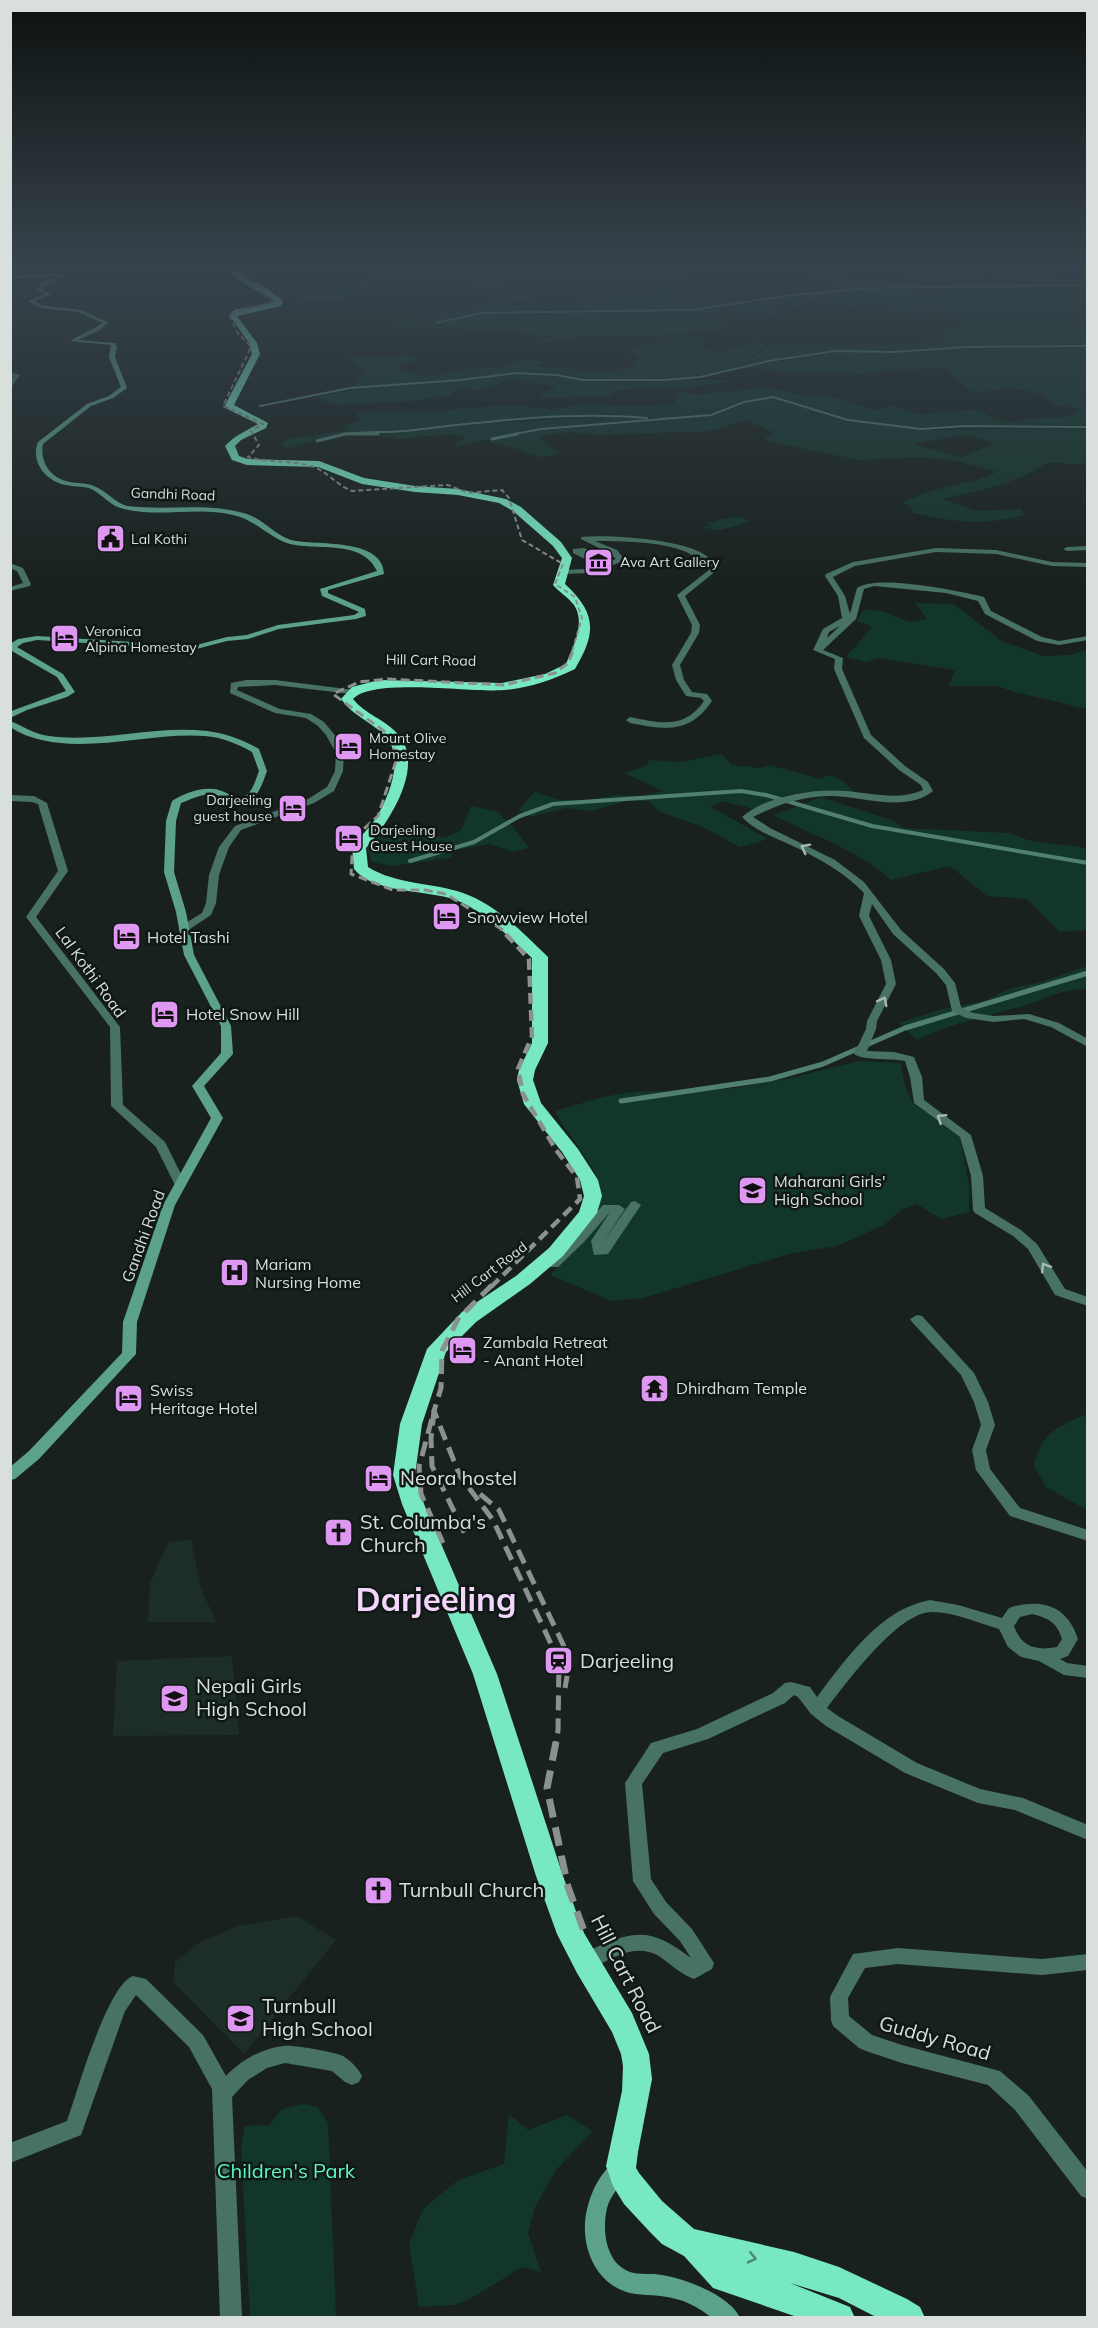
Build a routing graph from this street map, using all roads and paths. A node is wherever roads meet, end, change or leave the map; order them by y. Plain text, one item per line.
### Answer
1 (10, 374) edge
2 (118, 374) edge
3 (246, 374) edge
4 (10, 387) edge
5 (1087, 548) edge
6 (1066, 549) dead end
7 (10, 565) edge
8 (1088, 565) edge
9 (563, 573) junction
10 (10, 589) edge
11 (1088, 638) edge
12 (817, 650) junction
13 (351, 692) junction
14 (10, 716) edge
15 (630, 720) dead end
16 (10, 723) edge
17 (10, 798) edge
18 (869, 893) junction
19 (183, 929) junction
20 (1088, 1044) edge
21 (180, 1184) junction
22 (635, 1205) dead end
23 (523, 1280) junction
24 (1088, 1302) edge
25 (917, 1319) dead end
26 (10, 1475) edge
27 (1088, 1536) edge
28 (1006, 1625) junction
29 (1044, 1656) junction
30 (1088, 1672) edge
31 (817, 1709) junction
32 (1088, 1833) edge
33 (1088, 1962) edge
34 (584, 1963) junction
35 (352, 2076) dead end
36 (224, 2093) junction
37 (10, 2153) edge
38 (621, 2169) junction
39 (1088, 2189) edge
40 (695, 2245) junction
41 (231, 2318) edge
42 (730, 2318) edge
43 (838, 2318) edge
44 (909, 2318) edge

1 - 4 street
2 - 14 main road, Gandhi Road
3 - 9 highway, Hill Cart Road
5 - 6 street
7 - 10 street
8 - 12 street
9 - 13 highway, Hill Cart Road
9 - 15 street
11 - 12 street
18 -> 12 street
13 - 19 street
13 - 23 highway, Hill Cart Road
16 - 19 main road, Gandhi Road
17 - 21 street, Lal Kothi Road
18 - 20 street
24 -> 18 street
19 - 21 main road, Gandhi Road
21 - 26 main road, Gandhi Road
22 - 23 street
23 - 34 highway, Hill Cart Road
25 - 27 street
28 - 29 street
28 - 29 street
28 - 31 street
29 - 30 street
31 - 32 street
31 - 34 street
33 - 39 street, Guddy Road
34 - 38 highway, Hill Cart Road
35 - 36 street
36 - 37 street
36 - 41 street
38 - 40 highway
38 - 42 main road
40 - 43 highway
40 -> 44 highway

